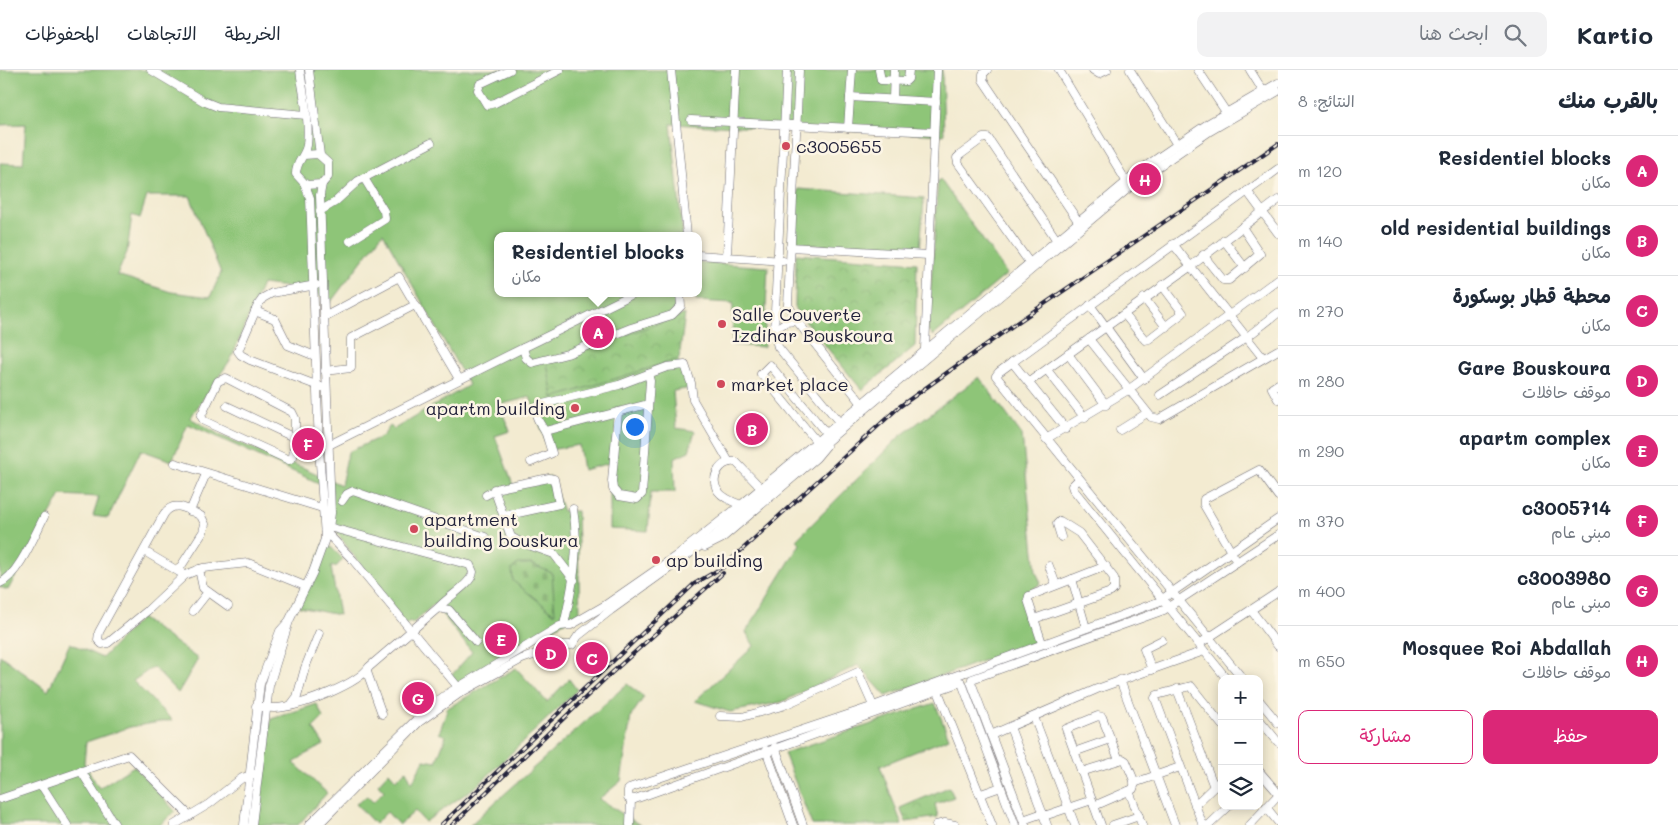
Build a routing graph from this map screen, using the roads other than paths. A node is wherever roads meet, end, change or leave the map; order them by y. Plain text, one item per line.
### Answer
1 (151, 70) edge
2 (300, 70) edge
3 (309, 70) edge
4 (510, 70) edge
5 (560, 70) edge
6 (671, 70) edge
7 (736, 70) edge
8 (787, 70) edge
9 (799, 70) edge
10 (852, 70) edge
11 (879, 70) edge
12 (894, 70) edge
13 (909, 70) edge
14 (938, 70) edge
15 (987, 70) edge
16 (1059, 70) edge
17 (1092, 70) edge
18 (1107, 70) edge
19 (1130, 70) edge
20 (1250, 70) edge
21 (1201, 71) edge
22 (894, 81) junction
23 (1278, 83) edge
24 (1263, 91) junction
25 (1278, 91) edge
26 (850, 98) junction
27 (893, 99) junction
28 (936, 102) junction
29 (1226, 112) junction
30 (306, 115) junction
31 (691, 120) dead end
32 (734, 122) junction
33 (784, 124) junction
34 (796, 124) junction
35 (848, 128) junction
36 (934, 132) junction
37 (431, 143) dead end
38 (1176, 143) junction
39 (304, 155) junction
40 (320, 155) junction
41 (1278, 169) edge
42 (364, 178) junction
43 (1126, 181) junction
44 (322, 184) junction
45 (305, 185) junction
46 (1247, 191) junction
47 (1278, 200) edge
48 (320, 212) junction
49 (1262, 212) junction
50 (1078, 221) junction
51 (1242, 227) junction
52 (687, 232) edge
53 (1278, 233) edge
54 (1056, 239) junction
55 (1224, 240) junction
56 (350, 241) dead end
57 (1173, 244) junction
58 (790, 247) junction
59 (702, 255) edge
60 (727, 255) junction
61 (928, 255) junction
62 (1203, 255) junction
63 (778, 260) junction
64 (789, 261) junction
65 (1029, 262) junction
66 (1192, 266) junction
67 (1245, 268) junction
68 (1278, 279) edge
69 (323, 284) junction
70 (1162, 285) junction
71 (313, 286) junction
72 (627, 297) edge
73 (680, 297) edge
74 (1144, 298) junction
75 (415, 305) junction
76 (1090, 305) junction
77 (255, 311) junction
78 (1278, 313) edge
79 (1124, 314) junction
80 (1230, 316) junction
81 (324, 317) junction
82 (1278, 318) edge
83 (796, 321) junction
84 (1266, 322) junction
85 (1106, 326) junction
86 (1166, 327) junction
87 (774, 330) junction
88 (1247, 337) junction
89 (1089, 339) junction
90 (523, 348) junction
91 (925, 349) junction
92 (1278, 350) edge
93 (1068, 354) junction
94 (315, 356) junction
95 (1263, 358) junction
96 (790, 362) junction
97 (1012, 362) junction
98 (1047, 370) junction
99 (325, 371) junction
100 (776, 373) junction
101 (648, 374) junction
102 (459, 378) junction
103 (1144, 378) junction
104 (1029, 382) junction
105 (1278, 384) edge
106 (316, 387) junction
107 (327, 387) junction
108 (1128, 390) junction
109 (1160, 395) dead end
110 (1278, 399) edge
111 (861, 402) junction
112 (648, 404) junction
113 (1106, 405) junction
114 (227, 406) dead end
115 (867, 410) junction
116 (618, 412) junction
117 (1147, 413) junction
118 (1085, 418) junction
119 (839, 422) junction
120 (1066, 429) junction
121 (1120, 430) dead end
122 (545, 432) junction
123 (828, 436) junction
124 (295, 438) junction
125 (1046, 439) junction
126 (816, 441) junction
127 (329, 445) junction
128 (319, 448) junction
129 (531, 462) dead end
130 (729, 462) junction
131 (175, 463) dead end
132 (206, 474) junction
133 (1079, 479) junction
134 (761, 488) junction
135 (330, 490) junction
136 (494, 490) junction
137 (486, 495) dead end
138 (1278, 496) edge
139 (741, 506) junction
140 (322, 508) junction
141 (572, 509) dead end
142 (190, 511) junction
143 (504, 516) junction
144 (44, 517) dead end
145 (1278, 519) edge
146 (326, 530) junction
147 (1278, 535) edge
148 (485, 537) dead end
149 (1061, 537) dead end
150 (1231, 550) junction
151 (144, 551) junction
152 (1238, 562) junction
153 (1049, 566) dead end
154 (1106, 566) junction
155 (199, 569) junction
156 (182, 573) junction
157 (1072, 579) junction
158 (574, 580) junction
159 (0, 583) edge
160 (1056, 585) junction
161 (305, 586) junction
162 (208, 592) junction
163 (1172, 592) junction
164 (1278, 592) edge
165 (1163, 599) junction
166 (1179, 600) junction
167 (1078, 602) junction
168 (228, 606) dead end
169 (1170, 607) junction
170 (438, 608) junction
171 (1251, 610) junction
172 (193, 612) dead end
173 (1034, 619) junction
174 (564, 626) junction
175 (1088, 627) junction
176 (412, 632) junction
177 (320, 633) dead end
178 (578, 636) junction
179 (1094, 636) junction
180 (1209, 636) junction
181 (1162, 640) dead end
182 (476, 642) dead end
183 (1042, 643) junction
184 (1198, 644) junction
185 (562, 645) junction
186 (1278, 646) edge
187 (1022, 650) junction
188 (1204, 651) junction
189 (1026, 660) junction
190 (1152, 670) junction
191 (367, 672) junction
192 (965, 672) junction
193 (1224, 675) edge
194 (1240, 675) edge
195 (1120, 680) junction
196 (972, 681) junction
197 (962, 682) junction
198 (458, 687) junction
199 (1177, 689) junction
200 (938, 691) junction
201 (1263, 705) edge
202 (291, 706) junction
203 (873, 706) junction
204 (261, 707) junction
205 (382, 714) dead end
206 (876, 714) junction
207 (720, 716) dead end
208 (1034, 717) junction
209 (1218, 720) edge
210 (1260, 720) edge
211 (1278, 723) edge
212 (1010, 727) junction
213 (991, 734) junction
214 (1111, 739) junction
215 (773, 740) junction
216 (1278, 742) edge
217 (763, 743) junction
218 (776, 750) junction
219 (1074, 752) junction
220 (767, 753) junction
221 (1119, 760) junction
222 (708, 763) junction
223 (1180, 767) junction
224 (81, 771) junction
225 (1081, 772) junction
226 (260, 773) junction
227 (711, 773) junction
228 (251, 774) junction
229 (1156, 775) junction
230 (1263, 776) edge
231 (1008, 780) junction
232 (1218, 782) edge
233 (1134, 783) junction
234 (42, 786) junction
235 (1214, 786) junction
236 (1001, 787) junction
237 (1011, 789) junction
238 (1130, 791) junction
239 (981, 794) junction
240 (1278, 794) edge
241 (0, 799) edge
242 (631, 800) junction
243 (1093, 803) junction
244 (1195, 805) junction
245 (1266, 807) junction
246 (1068, 808) junction
247 (1225, 810) edge
248 (1043, 815) junction
249 (190, 816) junction
250 (1139, 816) junction
251 (1278, 822) edge
252 (1024, 823) edge
253 (67, 825) edge
254 (115, 825) edge
255 (174, 825) edge
256 (244, 825) edge
257 (252, 825) edge
258 (309, 825) edge
259 (318, 825) edge
260 (630, 825) edge
261 (793, 825) edge
262 (803, 825) edge
263 (936, 825) edge
264 (955, 825) edge
265 (992, 825) edge
266 (1015, 825) edge
267 (1047, 825) edge
268 (1075, 825) edge
269 (1101, 825) edge
270 (1113, 825) edge
271 (1142, 825) edge
272 (1175, 825) edge
273 (1205, 825) edge
274 (1209, 825) edge
275 (1250, 825) edge

1 - 30 street
2 - 30 street
3 - 40 street
4 - 5 street
6 - 52 street
7 - 32 street
8 - 33 street
9 - 34 street
10 - 26 street
11 - 22 street
12 - 22 street
13 - 22 street
14 - 28 street
15 - 50 street
16 - 43 street
17 - 18 street
19 - 38 street
20 - 24 street
21 - 29 street
22 - 27 street
23 - 24 street
24 - 29 street
25 - 115 street
26 - 27 street
26 - 35 street
27 - 28 street
28 - 36 street
29 - 38 street
30 - 39 street
31 - 32 street
32 - 33 street
32 - 60 street
33 - 34 street
33 - 63 street
34 - 35 street
34 - 58 street
35 - 36 street
36 - 61 street
37 - 42 street
38 - 43 street
39 - 40 street
39 - 45 street
40 - 44 street
41 - 46 street
42 - 48 street
42 - 56 street
43 - 50 street
44 - 45 street
44 - 48 street
45 - 71 street
46 - 49 street
46 - 57 street
47 - 49 street
48 - 69 street
49 - 51 street
49 - 53 street
50 - 54 street
51 - 55 street
51 - 67 street
54 - 65 street
54 - 65 street
55 - 62 street
55 - 67 street
57 - 66 street
57 - 76 street
58 - 61 street
58 - 64 street
59 - 60 street
60 - 63 street
61 - 91 street
62 - 66 street
62 - 67 street
63 - 64 street
63 - 87 street
64 - 83 street
65 - 91 street
66 - 70 street
66 - 80 street
68 - 80 street
69 - 71 street
69 - 81 street
70 - 74 street
70 - 86 street
71 - 77 street
71 - 94 street
72 - 90 street
73 - 90 street
74 - 79 street
74 - 86 street
75 - 81 street
75 - 99 street
75 - 102 street
76 - 85 street
76 - 97 street
77 - 94 street
77 - 106 street
78 - 84 street
79 - 85 street
79 - 86 street
80 - 88 street
80 - 103 street
81 - 99 street
82 - 84 street
83 - 87 street
83 - 111 street
84 - 88 street
85 - 89 street
85 - 103 street
87 - 96 street
88 - 95 street
88 - 109 street
89 - 93 street
89 - 108 street
90 - 102 street
91 - 111 street
92 - 95 street
93 - 98 street
93 - 113 street
94 - 106 street
95 - 117 street
96 - 100 street
96 - 119 street
97 - 104 street
97 - 125 street
98 - 104 street
98 - 118 street
99 - 107 street
100 - 123 street
100 - 126 street
101 - 112 street
101 - 122 street
101 - 130 street
102 - 127 street
103 - 108 street
104 - 120 street
105 - 110 street
106 - 107 street
106 - 128 street
107 - 127 street
108 - 113 street
108 - 117 street
111 - 115 street
111 - 119 street
112 - 116 street
112 - 116 street
113 - 118 street
114 - 124 street
115 - 123 street
116 - 122 street
117 - 121 street
118 - 120 street
119 - 123 street
120 - 125 street
122 - 129 street
123 - 126 street
123 - 178 street
124 - 124 street
124 - 128 street
125 - 133 street
126 - 134 street
127 - 135 street
128 - 140 street
130 - 134 street
130 - 139 street
131 - 132 street
132 - 140 street
132 - 142 street
133 - 163 street
133 - 165 street
134 - 139 street
135 - 146 street
135 - 148 street
136 - 137 street
136 - 143 street
136 - 143 street
138 - 150 street
139 - 174 street
140 - 146 street
141 - 158 street
142 - 151 street
142 - 156 street
143 - 158 street
144 - 159 street
145 - 150 street
146 - 161 street
146 - 170 street
146 - 176 street
147 - 152 street
149 - 154 street
150 - 152 street
150 - 163 street
151 - 156 street
151 - 156 street
152 - 166 street
153 - 160 street
154 - 157 street
154 - 167 street
155 - 156 street
155 - 161 street
155 - 162 street
157 - 160 street
157 - 167 street
158 - 174 street
160 - 173 street
161 - 204 street
162 - 168 street
162 - 172 street
163 - 165 street
163 - 166 street
164 - 171 street
165 - 169 street
165 - 175 street
166 - 169 street
166 - 180 street
167 - 173 street
167 - 175 street
169 - 179 street
169 - 184 street
170 - 176 street
170 - 182 street
171 - 180 street
171 - 186 street
173 - 183 street
174 - 178 street
174 - 185 street
174 - 198 street
175 - 179 street
175 - 183 street
176 - 191 street
176 - 198 street
177 - 202 street
178 - 185 street
179 - 189 street
180 - 184 street
180 - 194 street
181 - 190 street
183 - 187 street
184 - 188 street
185 - 259 street
187 - 189 street
187 - 192 street
188 - 190 street
188 - 193 street
189 - 196 street
190 - 195 street
191 - 202 street
191 - 205 street
192 - 196 street
192 - 197 street
192 - 203 street
195 - 208 street
195 - 229 street
196 - 197 street
196 - 213 street
197 - 200 street
197 - 236 street
198 - 258 street
199 - 209 street
199 - 223 street
199 - 235 street
200 - 206 street
200 - 239 street
201 - 211 street
202 - 204 street
203 - 206 street
203 - 207 street
203 - 215 street
204 - 226 street
204 - 228 street
206 - 218 street
208 - 212 street
208 - 246 street
210 - 216 street
212 - 213 street
212 - 248 street
213 - 231 street
214 - 219 street
214 - 219 street
214 - 221 street
215 - 217 street
215 - 218 street
217 - 220 street
217 - 222 street
218 - 220 street
218 - 262 street
219 - 225 street
220 - 227 street
220 - 261 street
221 - 225 street
221 - 233 street
222 - 227 street
222 - 242 street
223 - 229 street
223 - 244 street
224 - 234 street
224 - 249 street
224 - 254 street
225 - 243 street
226 - 228 street
226 - 257 street
227 - 242 street
228 - 249 street
228 - 256 street
229 - 233 street
229 - 272 street
230 - 240 street
231 - 236 street
231 - 237 street
232 - 235 street
233 - 238 street
234 - 241 street
234 - 253 street
235 - 244 street
236 - 237 street
236 - 239 street
236 - 266 street
237 - 252 street
238 - 243 street
238 - 250 street
239 - 265 street
240 - 245 street
242 - 260 street
243 - 246 street
243 - 269 street
244 - 273 street
245 - 251 street
245 - 275 street
246 - 248 street
246 - 268 street
247 - 274 street
248 - 252 street
248 - 267 street
249 - 255 street
250 - 270 street
250 - 271 street
263 - 264 street

